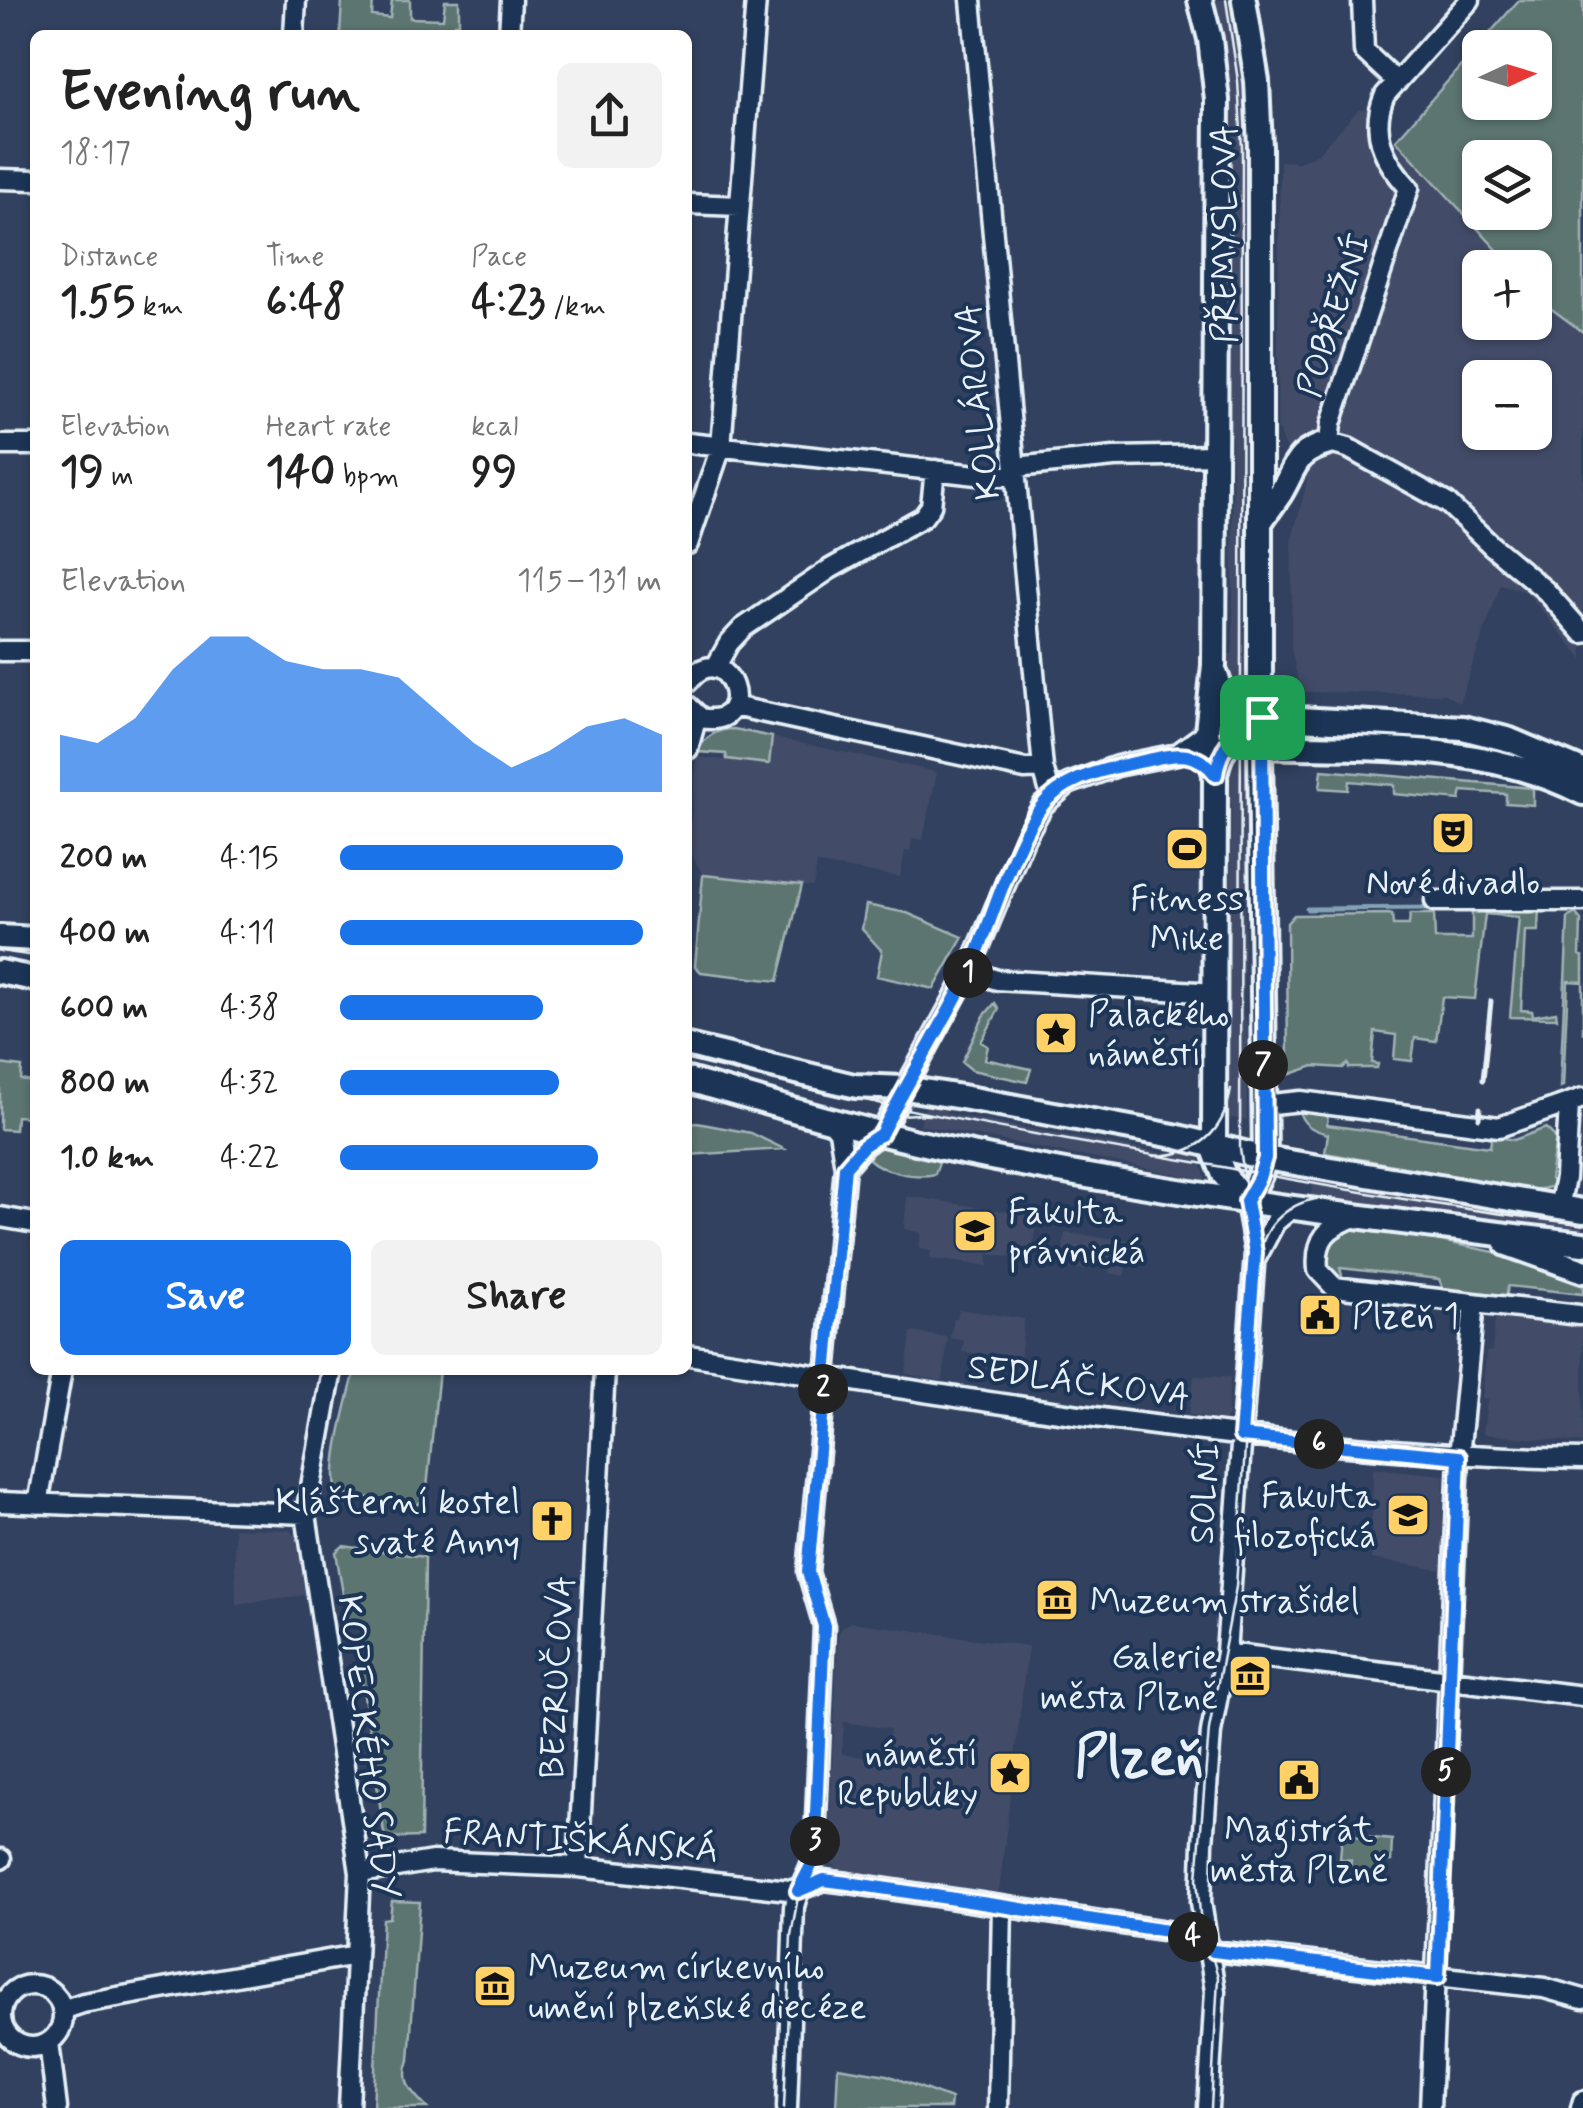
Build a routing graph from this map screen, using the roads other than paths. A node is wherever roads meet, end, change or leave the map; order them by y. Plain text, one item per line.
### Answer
1 (296, 0) edge
2 (511, 0) edge
3 (756, 0) edge
4 (971, 0) edge
5 (1200, 0) edge
6 (1244, 0) edge
7 (1362, 0) edge
8 (1470, 0) edge
9 (294, 30) edge
10 (508, 30) edge
11 (1396, 82) junction
12 (0, 179) edge
13 (30, 180) edge
14 (692, 204) edge
15 (740, 206) junction
16 (1329, 442) junction
17 (692, 443) edge
18 (0, 445) edge
19 (30, 445) edge
20 (721, 447) junction
21 (1216, 454) junction
22 (935, 470) junction
23 (1016, 472) junction
24 (1260, 522) junction
25 (692, 532) edge
26 (1583, 633) edge
27 (0, 650) edge
28 (30, 651) edge
29 (1214, 664) junction
30 (715, 668) junction
31 (692, 677) edge
32 (732, 706) junction
33 (692, 711) edge
34 (1262, 717) junction
35 (1240, 728) junction
36 (1207, 732) junction
37 (1260, 746) junction
38 (1177, 754) junction
39 (1043, 768) junction
40 (1583, 770) edge
41 (1216, 775) junction
42 (1583, 794) edge
43 (1051, 796) junction
44 (1583, 901) edge
45 (1434, 902) dead end
46 (0, 937) edge
47 (30, 939) edge
48 (970, 971) junction
49 (0, 972) edge
50 (30, 978) edge
51 (1216, 993) junction
52 (1263, 1038) junction
53 (692, 1047) edge
54 (1216, 1060) junction
55 (692, 1081) edge
56 (905, 1088) junction
57 (1576, 1101) edge
58 (1272, 1104) junction
59 (830, 1121) junction
60 (881, 1134) junction
61 (1162, 1134) junction
62 (1214, 1146) junction
63 (1265, 1158) junction
64 (1310, 1164) junction
65 (845, 1167) junction
66 (1246, 1201) junction
67 (1293, 1207) junction
68 (1559, 1208) junction
69 (1583, 1211) edge
70 (1362, 1215) junction
71 (0, 1217) edge
72 (30, 1222) edge
73 (1471, 1230) junction
74 (1583, 1244) edge
75 (1583, 1271) edge
76 (1252, 1278) junction
77 (1474, 1303) junction
78 (1580, 1316) dead end
79 (692, 1356) edge
80 (61, 1375) edge
81 (331, 1375) edge
82 (605, 1375) edge
83 (824, 1376) junction
84 (1241, 1436) junction
85 (1459, 1457) junction
86 (1583, 1459) edge
87 (0, 1502) edge
88 (38, 1504) junction
89 (306, 1514) junction
90 (1226, 1653) junction
91 (1450, 1678) junction
92 (1583, 1696) edge
93 (578, 1867) junction
94 (360, 1873) junction
95 (798, 1891) junction
96 (1002, 1906) junction
97 (1210, 1950) junction
98 (356, 1955) junction
99 (1438, 1977) junction
100 (1583, 1999) edge
101 (62, 2010) junction
102 (3, 2035) edge
103 (49, 2042) junction
104 (57, 2108) edge
105 (349, 2108) edge
106 (787, 2108) edge
107 (998, 2108) edge
108 (1208, 2108) edge
109 (1430, 2108) edge

1 - 9 street
2 - 10 street
3 - 15 street
4 - 23 street, KOLLÁROVA
5 - 21 main road, PŘEMYSLOVA
6 - 24 main road, PŘEMYSLOVA
7 - 11 street
8 - 11 street
11 - 16 street, POBŘEŽNÍ
12 - 13 street
14 - 15 street
15 - 20 street
16 - 24 main road
16 - 26 street, POBŘEŽNÍ
17 - 20 street
18 - 19 street
20 - 22 street
20 - 25 street
21 - 23 street
21 - 29 main road
22 - 23 street
22 - 30 street
23 - 39 street, KOLLÁROVA
24 - 34 main road
27 - 28 street
29 - 35 main road
29 - 36 main road
30 - 31 street
30 - 32 street
32 - 33 street
32 - 39 street
34 - 35 main road
34 - 37 main road
34 - 40 main road
35 - 37 main road
35 - 41 main road
36 - 38 street
36 - 41 main road
37 - 42 main road
37 - 52 main road
38 - 41 street
38 - 43 street
39 - 43 street, KOLLÁROVA
41 - 51 main road
43 - 48 street
44 - 45 street
46 - 47 main road
48 - 51 street
48 - 56 street
49 - 50 main road
51 - 54 main road
52 - 58 main road
52 - 63 main road
53 - 56 main road
54 - 61 main road
54 - 62 main road
55 - 59 main road
56 - 60 street
56 - 61 main road
57 - 58 street
57 - 68 street
58 - 64 main road
59 - 60 main road
59 - 65 street
60 - 65 street
60 - 66 main road
61 - 62 main road
62 - 63 main road
62 - 66 main road
63 - 64 main road
63 - 66 main road
64 - 68 main road
65 - 83 street
66 - 67 main road
66 - 76 street, SOLNÍ
67 - 70 main road
67 - 76 street, SOLNÍ
68 - 69 main road
70 - 73 main road
70 - 77 street
71 - 72 street
73 - 74 main road
73 - 75 main road
76 - 84 street, SOLNÍ
77 - 78 street
77 - 85 street
79 - 83 street, SEDLÁČKOVA
80 - 88 street
81 - 89 street, KOPECKÉHO SADY
82 - 93 street, BEZRUČOVA
83 - 84 street, SEDLÁČKOVA
83 - 95 street
84 - 85 street, SEDLÁČKOVA
84 - 90 street, SOLNÍ
85 - 86 street, SEDLÁČKOVA
85 - 91 street
87 - 88 street
88 - 89 street
89 - 94 street, KOPECKÉHO SADY
90 - 91 street
90 - 97 street
91 - 92 street
91 - 99 street
93 - 94 street, FRANTIŠKÁNSKÁ
93 - 95 street, FRANTIŠKÁNSKÁ
94 - 98 street, KOPECKÉHO SADY
95 - 96 street
95 - 106 street
96 - 97 street
96 - 107 street
97 - 99 street
97 - 108 street
98 - 101 street
98 - 105 street, KOPECKÉHO SADY
99 - 100 street
99 - 109 street
101 - 102 street
101 - 103 street
102 - 103 street
103 - 104 street

